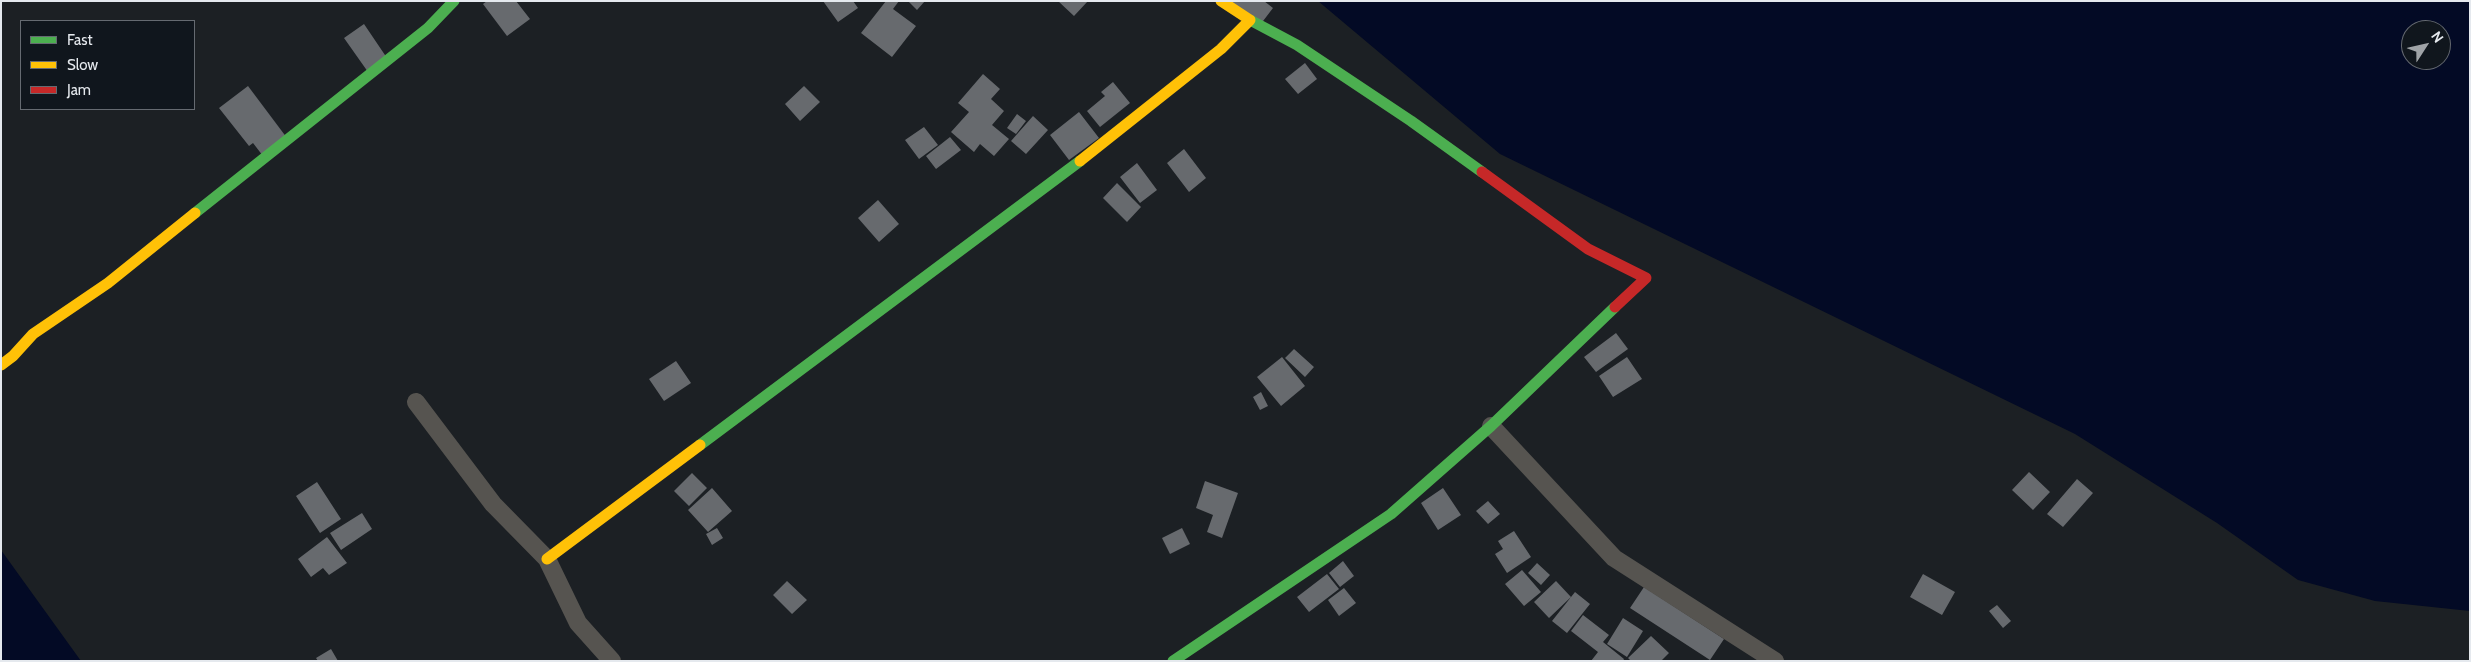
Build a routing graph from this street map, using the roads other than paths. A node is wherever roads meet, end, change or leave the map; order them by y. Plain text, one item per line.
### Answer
1 (454, 1) edge
2 (1221, 1) edge
3 (1250, 20) junction
4 (1, 365) edge
5 (416, 402) dead end
6 (1491, 426) junction
7 (547, 559) junction
8 (612, 661) edge
9 (1173, 661) edge
10 (1775, 661) edge

1 - 4 street
2 - 3 street
3 - 6 street
3 - 7 street
5 - 7 street
6 - 9 street
6 - 10 street
7 - 8 street

